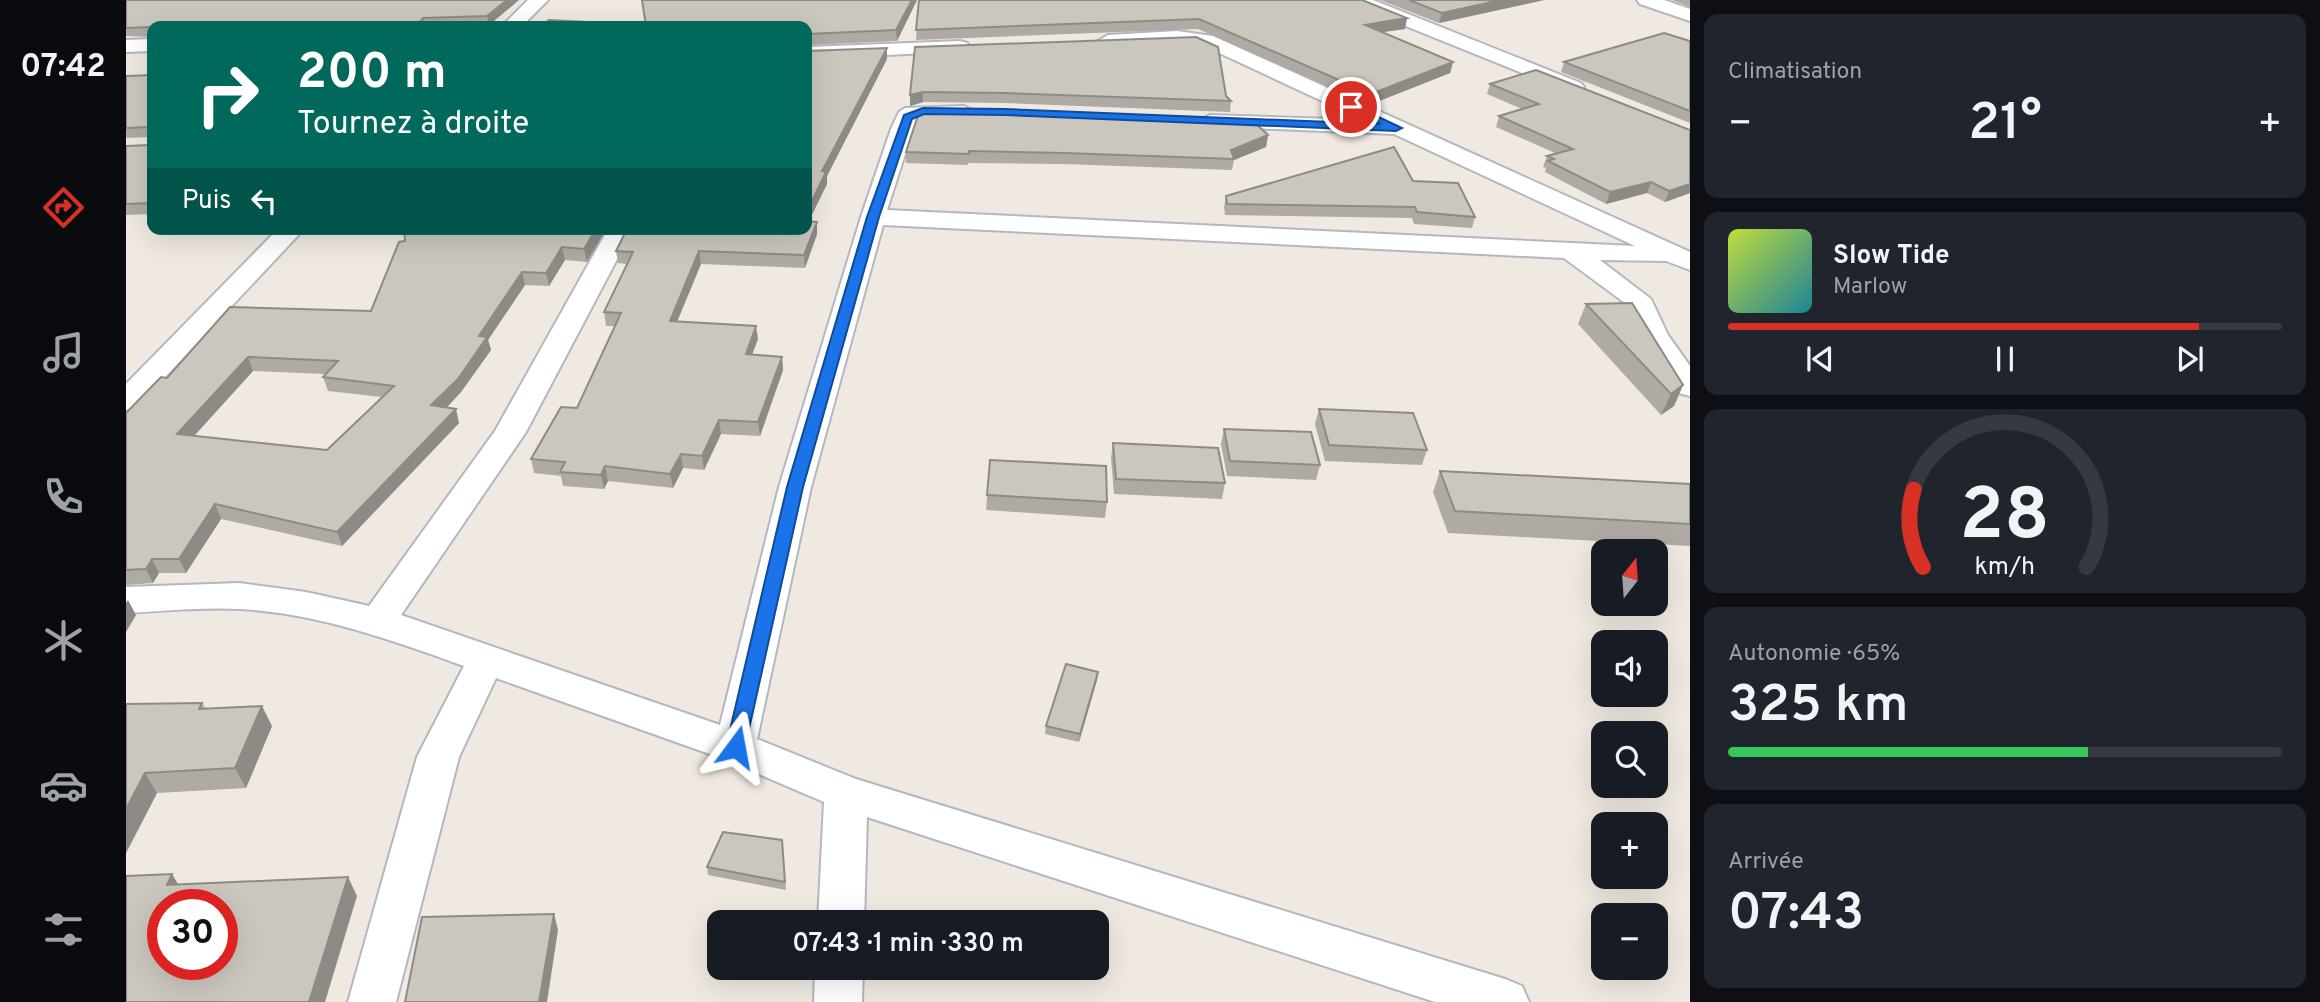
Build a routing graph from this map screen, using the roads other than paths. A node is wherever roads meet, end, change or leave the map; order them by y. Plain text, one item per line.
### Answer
1 (539, 0) edge
2 (1357, 0) edge
3 (1646, 0) edge
4 (1690, 15) edge
5 (516, 21) edge
6 (1090, 42) edge
7 (147, 45) edge
8 (126, 46) edge
9 (982, 46) edge
10 (812, 53) edge
11 (1597, 97) edge
12 (991, 112) edge
13 (1190, 120) edge
14 (1396, 128) junction
15 (873, 217) junction
16 (286, 235) edge
17 (618, 235) edge
18 (1571, 251) junction
19 (1682, 259) edge
20 (1690, 387) edge
21 (126, 401) edge
22 (126, 600) edge
23 (378, 621) junction
24 (485, 659) junction
25 (736, 747) junction
26 (846, 793) junction
27 (841, 910) edge
28 (839, 980) edge
29 (372, 1002) edge
30 (838, 1002) edge
31 (1504, 1002) edge

1 - 5 street
2 - 11 street
3 - 4 street
6 - 14 street
7 - 8 street
9 - 10 street
12 - 15 street
13 - 14 street
14 - 19 street
15 - 18 street
15 - 25 street
16 - 21 street
17 - 23 street
18 - 19 street
18 - 20 street
22 - 23 street
23 - 24 street
24 - 25 street
24 - 29 street
25 - 26 street
26 - 27 street
26 - 31 street
28 - 30 street

